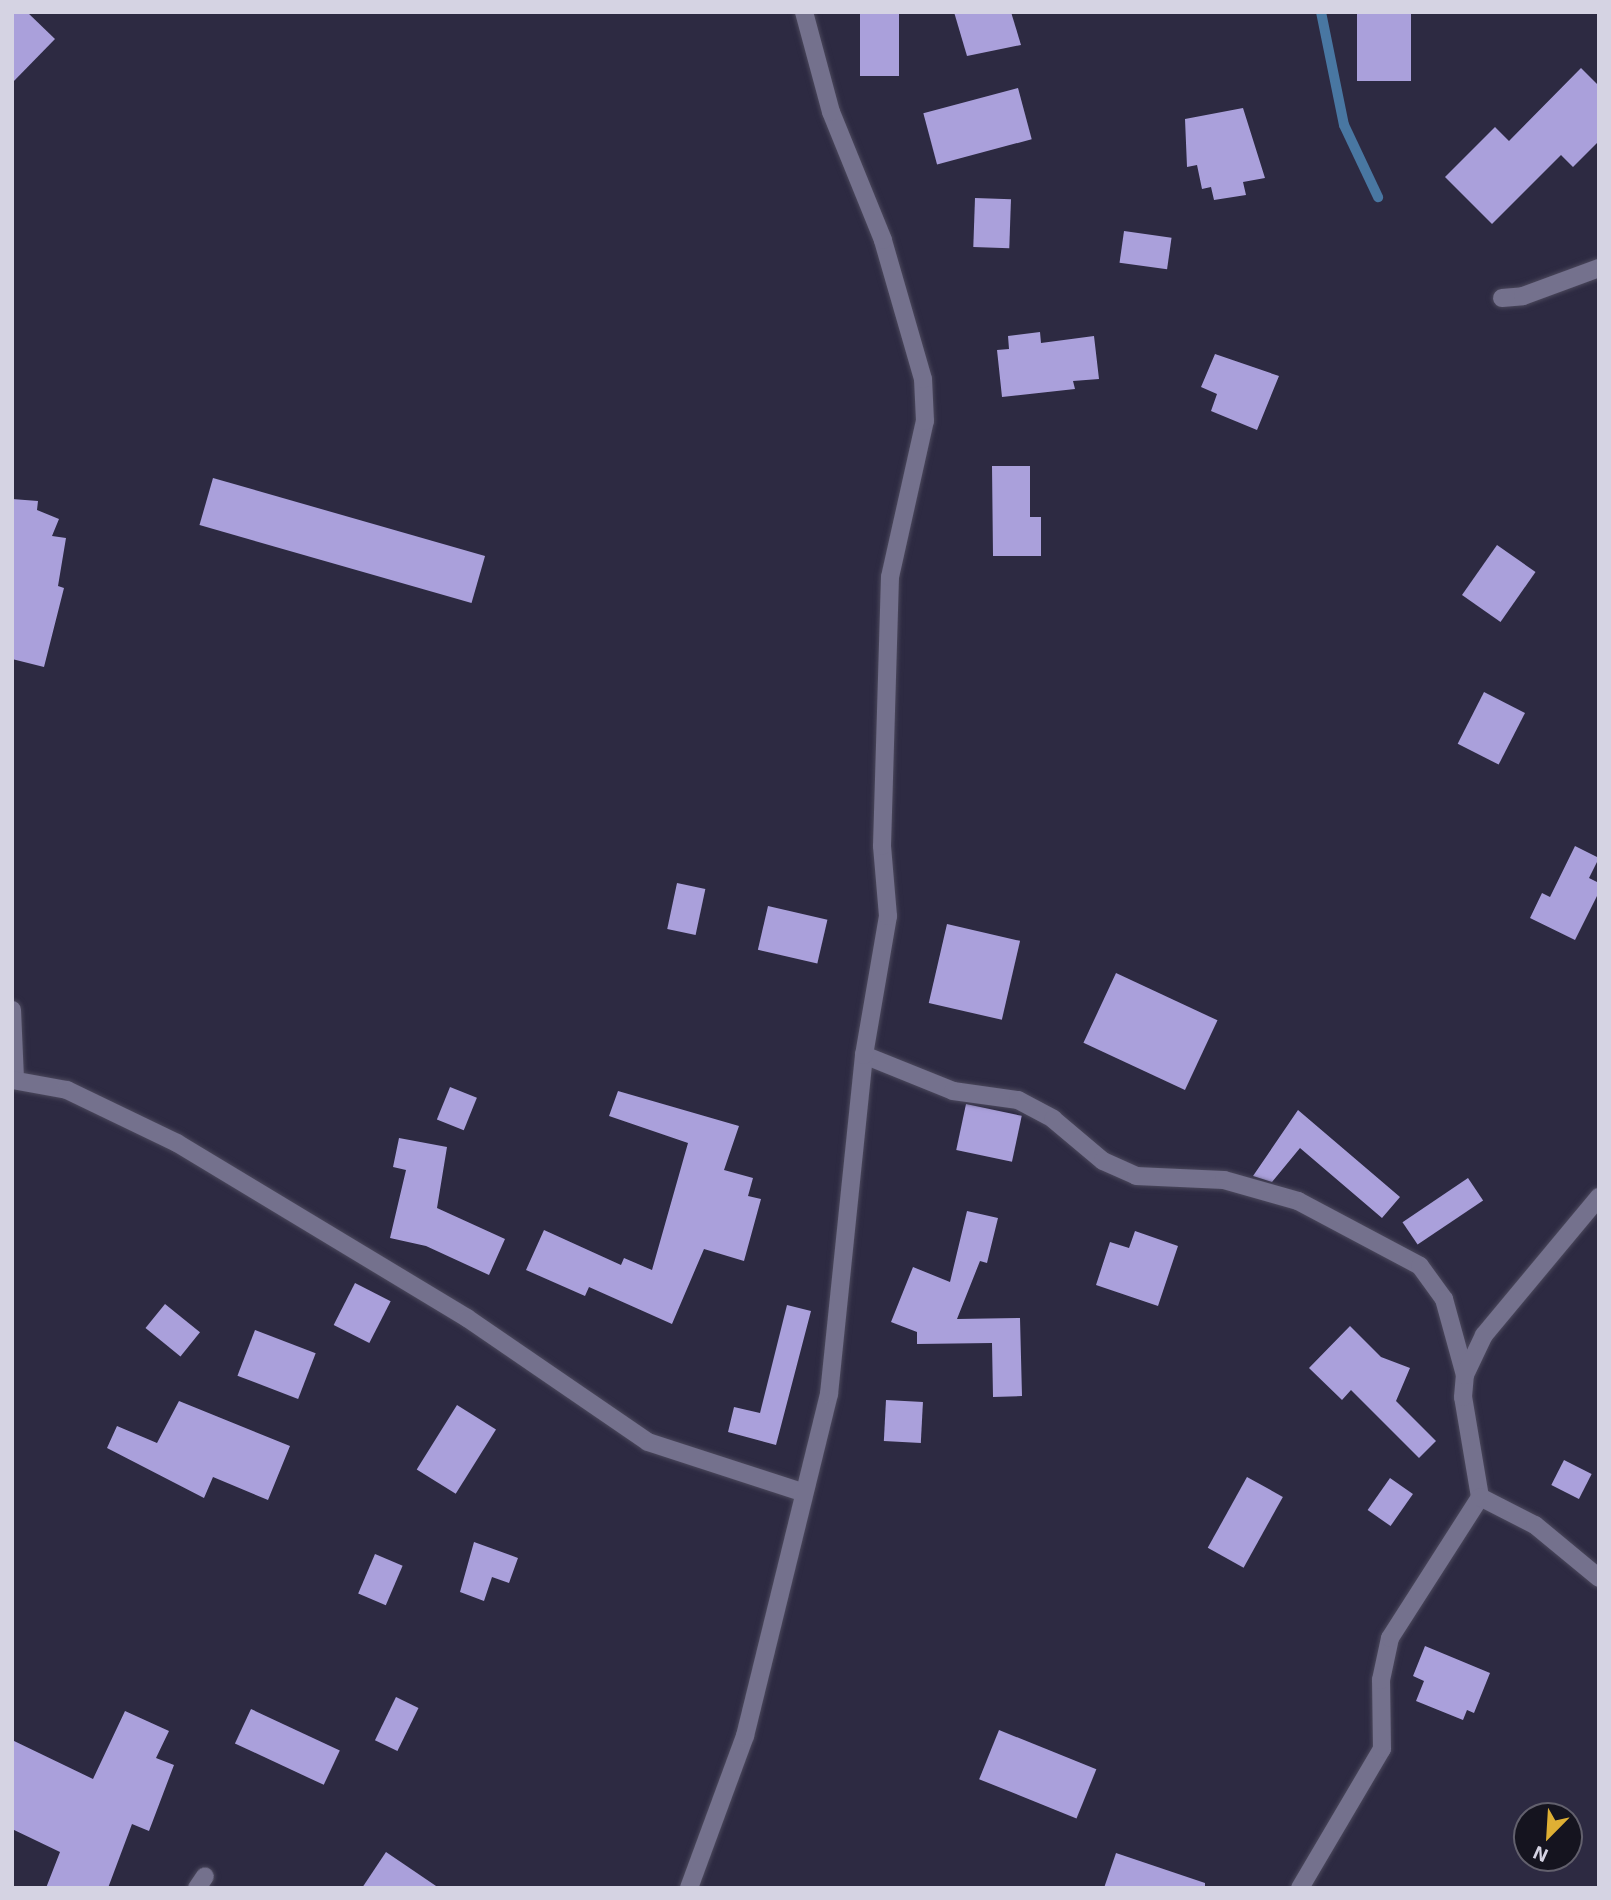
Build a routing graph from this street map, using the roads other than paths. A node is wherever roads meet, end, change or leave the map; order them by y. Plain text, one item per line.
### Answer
1 (804, 12) edge
2 (1599, 268) edge
3 (1502, 298) dead end
4 (12, 1010) edge
5 (864, 1055) junction
6 (14, 1079) edge
7 (1599, 1197) edge
8 (1465, 1375) junction
9 (802, 1492) junction
10 (1480, 1497) junction
11 (1599, 1578) edge
12 (689, 1888) edge
13 (1300, 1888) edge

1 - 5 street
2 - 3 street
4 - 6 street
5 - 8 street
5 - 9 street
6 - 9 street
7 - 8 street
8 - 10 street
9 - 12 street
10 - 11 street
10 - 13 street

